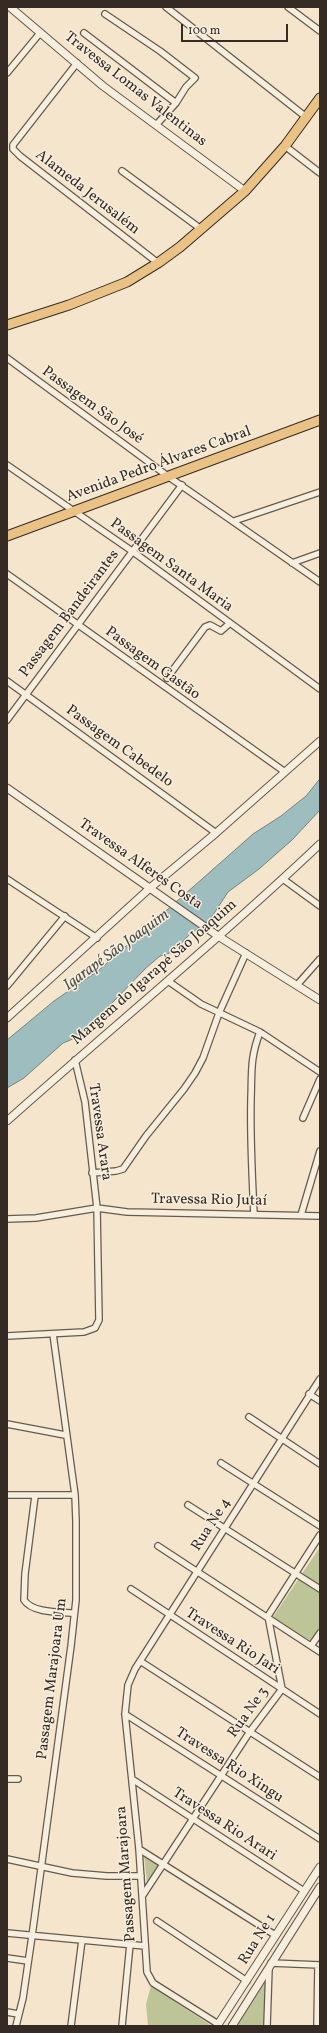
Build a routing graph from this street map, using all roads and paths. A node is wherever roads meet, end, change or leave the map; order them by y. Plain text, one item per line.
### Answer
1 (10, 7) edge
2 (166, 7) edge
3 (288, 7) edge
4 (105, 14) dead end
5 (320, 30) edge
6 (84, 33) dead end
7 (40, 34) junction
8 (77, 63) junction
9 (7, 73) edge
10 (320, 98) edge
11 (176, 103) junction
12 (306, 117) junction
13 (156, 125) junction
14 (285, 146) junction
15 (122, 171) dead end
16 (320, 173) edge
17 (245, 191) junction
18 (201, 230) junction
19 (158, 263) junction
20 (7, 326) edge
21 (7, 358) edge
22 (320, 420) edge
23 (7, 465) edge
24 (169, 477) junction
25 (182, 485) junction
26 (320, 492) edge
27 (72, 512) junction
28 (234, 521) junction
29 (7, 536) edge
30 (132, 551) junction
31 (320, 553) edge
32 (292, 563) junction
33 (7, 574) edge
34 (320, 582) edge
35 (230, 623) junction
36 (77, 624) junction
37 (168, 678) dead end
38 (7, 681) edge
39 (320, 689) edge
40 (25, 694) junction
41 (7, 720) edge
42 (320, 741) edge
43 (285, 772) junction
44 (7, 788) edge
45 (216, 833) junction
46 (320, 844) edge
47 (7, 879) edge
48 (283, 879) junction
49 (153, 890) junction
50 (320, 906) edge
51 (65, 916) junction
52 (215, 934) junction
53 (97, 938) junction
54 (246, 953) junction
55 (320, 959) edge
56 (168, 981) junction
57 (297, 984) junction
58 (7, 986) edge
59 (320, 1000) edge
60 (219, 1013) junction
61 (7, 1018) edge
62 (260, 1032) junction
63 (75, 1060) junction
64 (320, 1072) edge
65 (320, 1079) edge
66 (303, 1118) dead end
67 (7, 1121) edge
68 (320, 1151) edge
69 (92, 1173) junction
70 (97, 1208) junction
71 (254, 1214) junction
72 (301, 1215) junction
73 (320, 1216) edge
74 (7, 1219) edge
75 (53, 1334) junction
76 (7, 1336) edge
77 (320, 1379) edge
78 (309, 1394) junction
79 (320, 1401) edge
80 (249, 1417) dead end
81 (7, 1424) edge
82 (65, 1435) junction
83 (282, 1439) junction
84 (221, 1463) dead end
85 (320, 1464) edge
86 (253, 1484) junction
87 (7, 1495) edge
88 (35, 1496) junction
89 (75, 1496) junction
90 (188, 1505) dead end
91 (320, 1526) edge
92 (226, 1527) junction
93 (320, 1535) edge
94 (158, 1546) dead end
95 (197, 1571) junction
96 (296, 1573) junction
97 (132, 1589) dead end
98 (320, 1589) edge
99 (74, 1613) junction
100 (169, 1615) junction
101 (268, 1616) junction
102 (320, 1633) edge
103 (311, 1646) junction
104 (320, 1652) edge
105 (140, 1662) junction
106 (128, 1685) joint
107 (282, 1689) junction
108 (125, 1714) junction
109 (320, 1714) edge
110 (249, 1733) junction
111 (221, 1775) junction
112 (320, 1777) edge
113 (7, 1779) edge
114 (18, 1779) dead end
115 (132, 1779) junction
116 (193, 1819) junction
117 (320, 1839) edge
118 (139, 1849) junction
119 (7, 1859) edge
120 (165, 1864) junction
121 (41, 1867) junction
122 (320, 1867) edge
123 (141, 1876) junction
124 (320, 1887) edge
125 (304, 1891) junction
126 (143, 1895) junction
127 (157, 1921) dead end
128 (7, 1933) edge
129 (275, 1935) junction
130 (32, 1936) junction
131 (82, 1940) junction
132 (130, 1944) junction
133 (145, 1946) junction
134 (7, 1958) edge
135 (28, 1961) junction
136 (270, 1965) junction
137 (319, 1965) edge
138 (247, 1981) junction
139 (7, 2012) edge
140 (18, 2014) junction
141 (218, 2025) edge
142 (16, 2026) edge
143 (71, 2026) edge
144 (122, 2026) edge
145 (232, 2026) edge
146 (267, 2026) edge
147 (317, 2026) edge

1 - 7 street, Travessa Lomas Valentinas
2 - 12 street
3 - 5 street
4 - 11 street
6 - 11 street
7 - 8 street, Travessa Lomas Valentinas
7 - 9 street
8 - 13 street, Travessa Lomas Valentinas
8 - 19 street, Alameda Jerusalém
10 - 12 main road
11 - 13 street
12 - 14 main road
13 - 17 street, Travessa Lomas Valentinas
14 - 16 street
14 - 17 main road
15 - 18 street
17 - 18 main road
18 - 19 main road
19 - 20 main road
21 - 24 street, Passagem São José
22 - 24 main road, Avenida Pedro Álvares Cabral
23 - 27 street, Passagem Santa Maria
24 - 25 street, Passagem São José
24 - 27 main road, Avenida Pedro Álvares Cabral
25 - 28 street, Passagem São José
25 - 30 street, Passagem Bandeirantes
26 - 28 street
27 - 29 main road, Avenida Pedro Álvares Cabral
27 - 30 street, Passagem Santa Maria
28 - 32 street, Passagem São José
30 - 35 street, Passagem Santa Maria
30 - 36 street, Passagem Bandeirantes
31 - 32 street
32 - 34 street, Passagem São José
33 - 36 street, Passagem Gastão
35 - 37 street
35 - 39 street, Passagem Santa Maria
36 - 40 street, Passagem Bandeirantes
36 - 43 street, Passagem Gastão
38 - 40 street, Passagem Cabedelo
40 - 41 street, Passagem Bandeirantes
40 - 45 street, Passagem Cabedelo
42 - 43 street
43 - 45 street
44 - 49 street, Travessa Alferes Costa
45 - 49 street
46 - 48 street, Margem do Igarapé São Joaquim
47 - 51 street
48 - 50 street
48 - 52 street, Margem do Igarapé São Joaquim
49 - 52 street, Travessa Alferes Costa
49 - 53 street
51 - 53 street
51 - 58 street
52 - 54 street, Travessa Alferes Costa
52 - 56 street, Margem do Igarapé São Joaquim
53 - 61 street
54 - 57 street, Travessa Alferes Costa
54 - 60 street
55 - 57 street
56 - 60 street
56 - 63 street, Margem do Igarapé São Joaquim
57 - 59 street, Travessa Alferes Costa
60 - 62 street
60 - 69 street
62 - 64 street
62 - 71 street
63 - 67 street, Margem do Igarapé São Joaquim
63 - 69 street, Travessa Arara
65 - 66 street
68 - 72 street
69 - 70 street, Travessa Arara
70 - 71 street, Travessa Rio Jutaí
70 - 74 street, Travessa Rio Jutaí
70 - 75 street, Travessa Arara
71 - 72 street, Travessa Rio Jutaí
72 - 73 street, Travessa Rio Jutaí
75 - 76 street
75 - 82 street, Passagem Marajoara Um
77 - 78 street, Rua Ne 4
78 - 79 street
78 - 83 street, Rua Ne 4
80 - 83 street
81 - 82 street
82 - 89 street, Passagem Marajoara Um
83 - 85 street
83 - 86 street, Rua Ne 4
84 - 86 street
86 - 91 street
86 - 92 street, Rua Ne 4
87 - 88 street
88 - 89 street
88 - 99 street
89 - 99 street, Passagem Marajoara Um
90 - 92 street
92 - 95 street, Rua Ne 4
92 - 96 street
93 - 96 street
94 - 95 street
95 - 100 street, Rua Ne 4
95 - 101 street
96 - 98 street
96 - 101 street
97 - 100 street, Travessa Rio Jari
99 - 121 street, Passagem Marajoara Um
100 - 105 street, Rua Ne 4
100 - 107 street, Travessa Rio Jari
101 - 103 street
101 - 107 street, Rua Ne 3
102 - 103 street
103 - 104 street
105 - 106 street, Rua Ne 4
105 - 110 street
106 - 108 street, Passagem Marajoara
107 - 109 street, Travessa Rio Jari
107 - 110 street, Rua Ne 3
108 - 111 street, Travessa Rio Xingu
108 - 115 street, Passagem Marajoara
110 - 111 street, Rua Ne 3
110 - 112 street
111 - 116 street, Rua Ne 3
111 - 117 street, Travessa Rio Xingu
113 - 114 street
115 - 116 street, Travessa Rio Arari
115 - 118 street, Passagem Marajoara
116 - 120 street, Rua Ne 3
116 - 125 street, Travessa Rio Arari
118 - 120 street
118 - 123 street, Passagem Marajoara
119 - 121 street
120 - 126 street, Rua Ne 3
120 - 129 street
121 - 123 street
121 - 130 street, Passagem Marajoara Um
122 - 125 street, Rua Ne 1
123 - 126 street, Passagem Marajoara
124 - 136 street, Rua Ne 1
125 - 129 street, Rua Ne 1
126 - 133 street, Passagem Marajoara
127 - 138 street
128 - 130 street
129 - 138 street, Rua Ne 1
130 - 131 street
130 - 135 street, Passagem Marajoara Um
131 - 132 street
131 - 143 street
132 - 133 street
132 - 144 street, Passagem Marajoara
133 - 141 street, Passagem Marajoara
134 - 135 street
135 - 140 street, Passagem Marajoara Um
136 - 137 street
136 - 145 street, Rua Ne 1
136 - 146 street
137 - 147 street
138 - 141 street, Rua Ne 1
139 - 140 street
140 - 142 street, Passagem Marajoara Um

